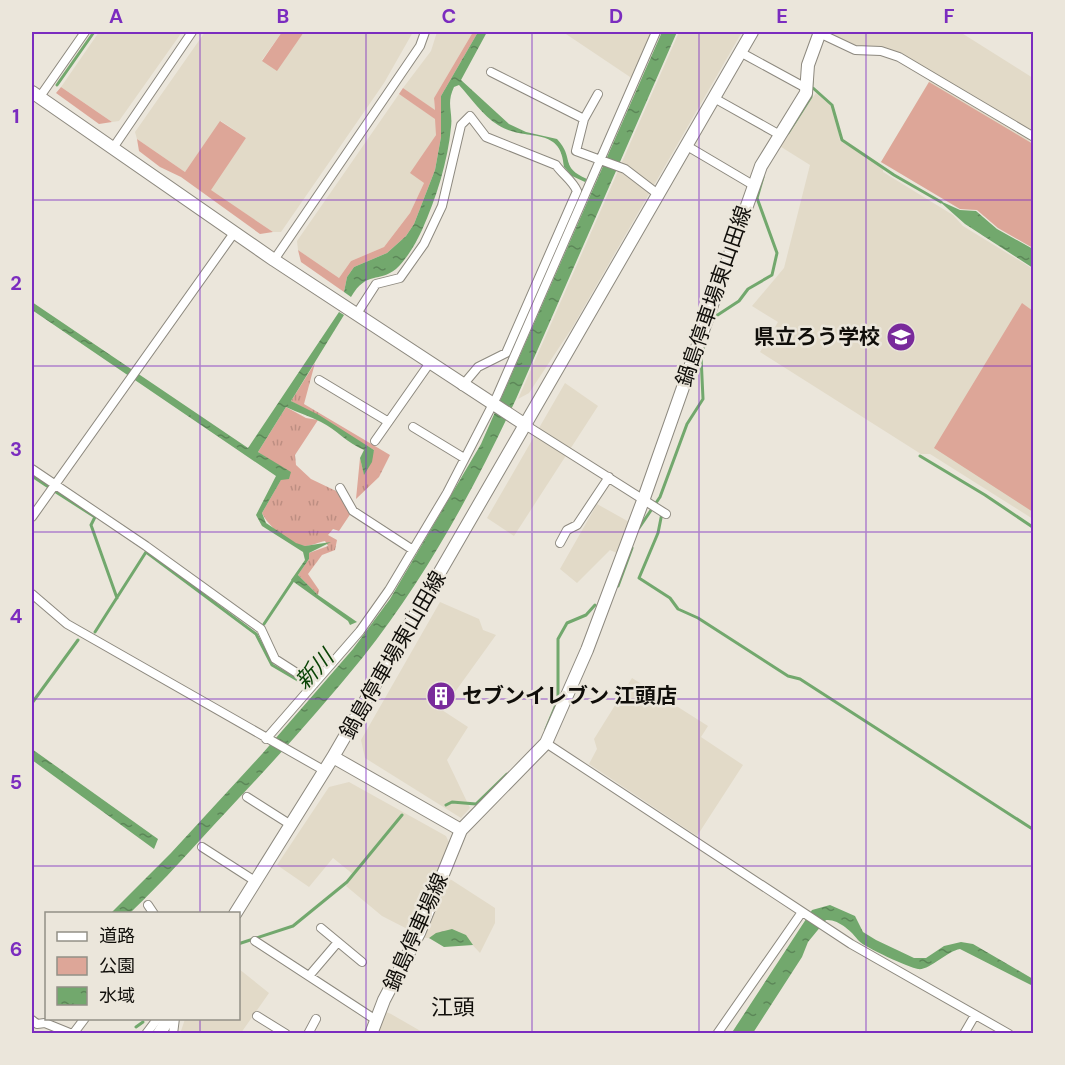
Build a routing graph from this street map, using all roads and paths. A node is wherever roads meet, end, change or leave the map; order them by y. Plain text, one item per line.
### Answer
1 (85, 32) edge
2 (192, 32) edge
3 (425, 32) edge
4 (656, 32) edge
5 (752, 32) edge
6 (822, 34) edge
7 (740, 52) junction
8 (491, 72) dead end
9 (806, 88) junction
10 (598, 94) dead end
11 (35, 95) edge
12 (714, 98) junction
13 (584, 119) junction
14 (780, 135) junction
15 (1034, 137) edge
16 (687, 146) junction
17 (113, 148) junction
18 (601, 160) junction
19 (753, 185) junction
20 (659, 195) junction
21 (234, 233) junction
22 (274, 260) junction
23 (356, 315) junction
24 (429, 364) junction
25 (319, 380) dead end
26 (462, 386) junction
27 (494, 405) junction
28 (387, 421) junction
29 (526, 426) junction
30 (413, 427) dead end
31 (375, 441) dead end
32 (464, 458) junction
33 (32, 469) edge
34 (609, 477) junction
35 (56, 484) junction
36 (340, 488) dead end
37 (656, 507) junction
38 (32, 517) edge
39 (560, 543) dead end
40 (413, 550) junction
41 (32, 594) edge
42 (314, 684) junction
43 (267, 740) junction
44 (546, 743) junction
45 (333, 757) junction
46 (325, 771) junction
47 (247, 797) dead end
48 (291, 825) junction
49 (460, 830) junction
50 (202, 847) dead end
51 (255, 880) junction
52 (148, 905) dead end
53 (153, 912) edge
54 (236, 912) edge
55 (805, 913) junction
56 (321, 928) dead end
57 (255, 941) dead end
58 (338, 942) junction
59 (362, 962) dead end
60 (309, 976) junction
61 (975, 1014) junction
62 (257, 1016) dead end
63 (316, 1019) dead end
64 (84, 1020) edge
65 (156, 1020) edge
66 (168, 1020) edge
67 (376, 1020) junction
68 (33, 1021) edge
69 (73, 1034) edge
70 (146, 1034) edge
71 (159, 1034) edge
72 (286, 1034) edge
73 (308, 1034) edge
74 (371, 1034) edge
75 (717, 1034) edge
76 (964, 1034) edge
77 (1009, 1034) edge

1 - 11 street
2 - 17 street
3 - 22 street
4 - 18 street
5 - 7 main road, 鍋島停車場東山田線
6 - 9 main road, 鍋島停車場東山田線
6 - 15 street
7 - 9 street
7 - 12 main road, 鍋島停車場東山田線
8 - 13 street
9 - 14 main road, 鍋島停車場東山田線
10 - 13 street
11 - 17 main road
12 - 14 street
12 - 16 main road, 鍋島停車場東山田線
13 - 18 street
14 - 19 main road, 鍋島停車場東山田線
16 - 19 street
16 - 20 main road, 鍋島停車場東山田線
17 - 21 main road
18 - 20 street
18 - 27 street
19 - 37 main road, 鍋島停車場東山田線
20 - 29 main road, 鍋島停車場東山田線
21 - 22 main road
21 - 35 street
22 - 23 main road
23 - 24 main road
23 - 26 street
24 - 26 main road
24 - 28 street
25 - 28 street
26 - 27 main road
27 - 29 main road
27 - 32 street
28 - 31 street
29 - 34 street
29 - 45 main road, 鍋島停車場東山田線
30 - 32 street
32 - 40 street
33 - 35 street
34 - 37 street
34 - 39 street
35 - 38 street
35 - 42 street
36 - 40 street
37 - 44 main road, 鍋島停車場東山田線
40 - 42 street
41 - 43 street
42 - 43 street
43 - 46 street
44 - 49 main road, 鍋島停車場東山田線
44 - 55 street
45 - 46 main road
45 - 49 main road, 鍋島停車場東山田線
46 - 48 main road
47 - 48 street
48 - 51 main road
49 - 67 main road, 鍋島停車場線
50 - 51 street
51 - 54 main road
52 - 53 street
55 - 61 street
55 - 75 street
56 - 58 street
57 - 60 street
58 - 59 street
58 - 60 street
60 - 67 street
61 - 76 street
61 - 77 street
62 - 72 street
63 - 73 street
64 - 69 street
65 - 70 street
66 - 71 main road
67 - 74 main road, 鍋島停車場線
68 - 69 street

